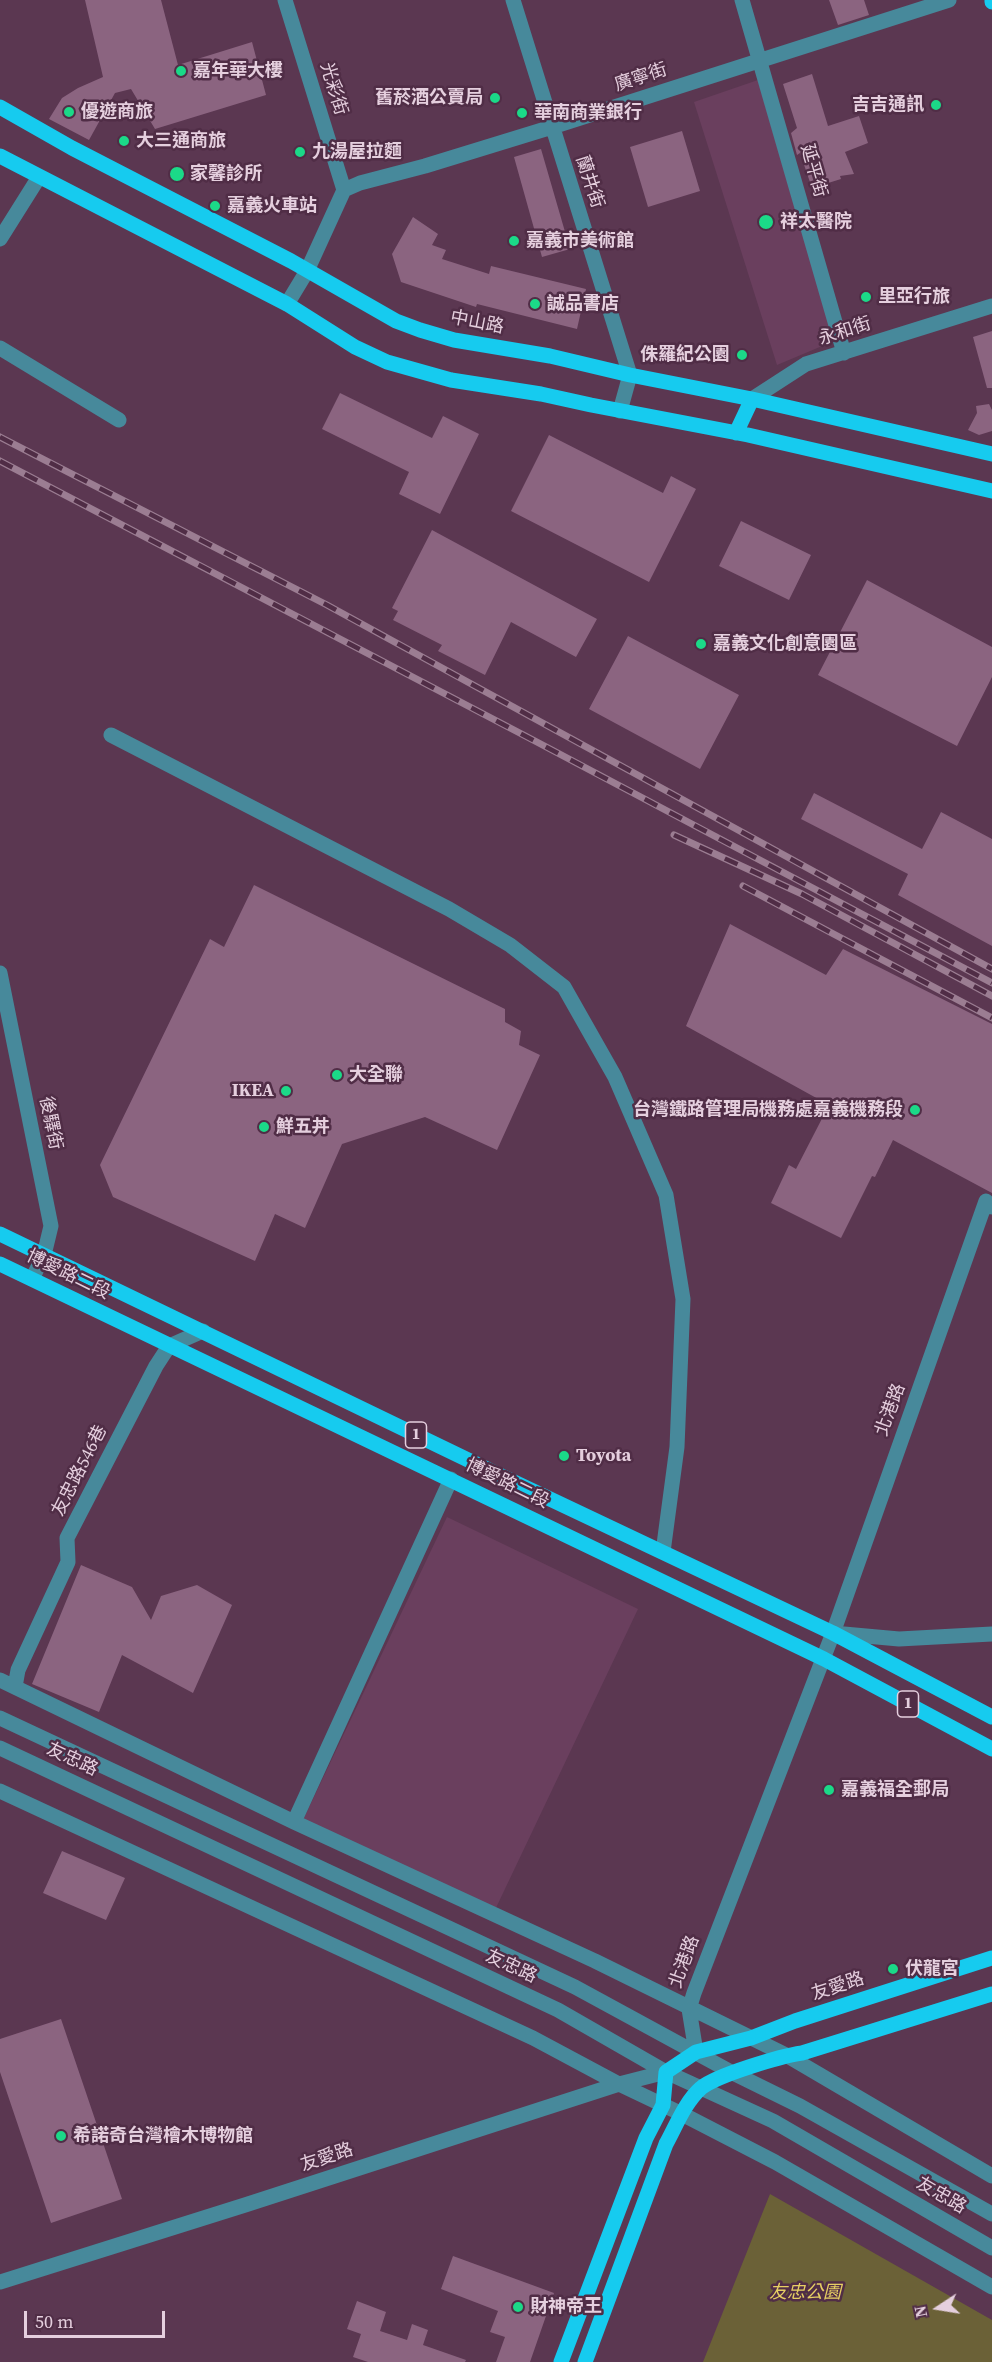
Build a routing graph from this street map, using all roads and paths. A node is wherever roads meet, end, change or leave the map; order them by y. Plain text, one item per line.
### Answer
1 (285, 0) edge
2 (513, 0) edge
3 (742, 0) edge
4 (949, 0) edge
5 (760, 59) junction
6 (0, 107) edge
7 (552, 127) junction
8 (0, 156) edge
9 (39, 177) junction
10 (344, 190) junction
11 (0, 239) edge
12 (307, 271) junction
13 (287, 304) junction
14 (992, 306) edge
15 (0, 348) edge
16 (844, 353) junction
17 (630, 375) junction
18 (752, 399) junction
19 (620, 411) junction
20 (119, 420) dead end
21 (736, 433) junction
22 (992, 454) edge
23 (992, 491) edge
24 (111, 735) dead end
25 (0, 973) edge
26 (989, 1204) edge
27 (0, 1234) edge
28 (44, 1255) junction
29 (0, 1264) edge
30 (32, 1279) junction
31 (203, 1331) junction
32 (170, 1347) junction
33 (451, 1479) junction
34 (663, 1552) junction
35 (833, 1633) junction
36 (992, 1634) edge
37 (824, 1659) junction
38 (0, 1680) edge
39 (15, 1687) junction
40 (992, 1717) edge
41 (0, 1718) edge
42 (0, 1748) edge
43 (992, 1749) edge
44 (0, 1791) edge
45 (294, 1822) junction
46 (992, 1958) edge
47 (992, 1994) edge
48 (689, 2009) junction
49 (751, 2038) junction
50 (696, 2052) junction
51 (786, 2055) junction
52 (666, 2072) junction
53 (733, 2073) junction
54 (619, 2084) junction
55 (701, 2088) junction
56 (663, 2105) junction
57 (682, 2114) junction
58 (992, 2176) edge
59 (992, 2214) edge
60 (992, 2248) edge
61 (0, 2282) edge
62 (992, 2287) edge
63 (561, 2362) edge
64 (585, 2362) edge

1 - 10 street, 光彩街
2 - 7 street, 蘭井街
3 - 5 street, 延平街
4 - 5 street, 廣寧街
5 - 7 street, 廣寧街
5 - 16 street, 延平街
6 - 12 main road, 中山路
7 - 10 street, 廣寧街
7 - 17 street, 蘭井街
8 - 9 main road
9 - 11 street
9 - 13 main road
10 - 12 street
12 - 13 street
12 - 17 main road, 中山路
13 - 19 main road
14 - 16 street, 永和街
15 - 20 street
16 - 18 street, 永和街
17 - 18 main road, 中山路
17 - 19 street
18 - 21 main road
18 - 22 main road, 中山路
19 - 21 main road
21 - 23 main road
24 - 34 street
25 - 28 street, 後驛街
26 - 35 street, 北港路
27 - 28 main road, 博愛路二段 / 1
28 - 30 street, 後驛街
28 - 31 main road, 博愛路二段 / 1
29 - 30 main road, 博愛路二段 / 1
30 - 32 main road, 博愛路二段 / 1
31 - 32 street, 友忠路546巷
31 - 34 main road, 博愛路二段 / 1
32 - 33 main road, 博愛路二段 / 1
32 - 39 street, 友忠路546巷
33 - 37 main road, 博愛路二段 / 1
33 - 45 street
34 - 35 main road, 博愛路二段 / 1
35 - 36 street
35 - 37 street, 北港路
35 - 40 main road, 博愛路二段 / 1
37 - 43 main road, 博愛路二段 / 1
37 - 48 street, 北港路
38 - 39 street
39 - 45 street
41 - 50 street, 友忠路
42 - 52 street, 友忠路
44 - 54 street
45 - 48 street
46 - 49 main road, 友愛路
47 - 51 main road
48 - 49 street
48 - 50 street, 北港路
49 - 50 main road, 友愛路
49 - 51 street
50 - 52 main road
50 - 53 street, 友忠路
51 - 53 main road
51 - 58 street
52 - 54 street, 友愛路
52 - 55 street, 友忠路
52 - 56 main road
53 - 55 main road
53 - 59 street, 友忠路
54 - 56 street
54 - 61 street, 友愛路
55 - 57 main road
55 - 60 street, 友忠路
56 - 57 street
56 - 63 main road
57 - 62 street
57 - 64 main road

